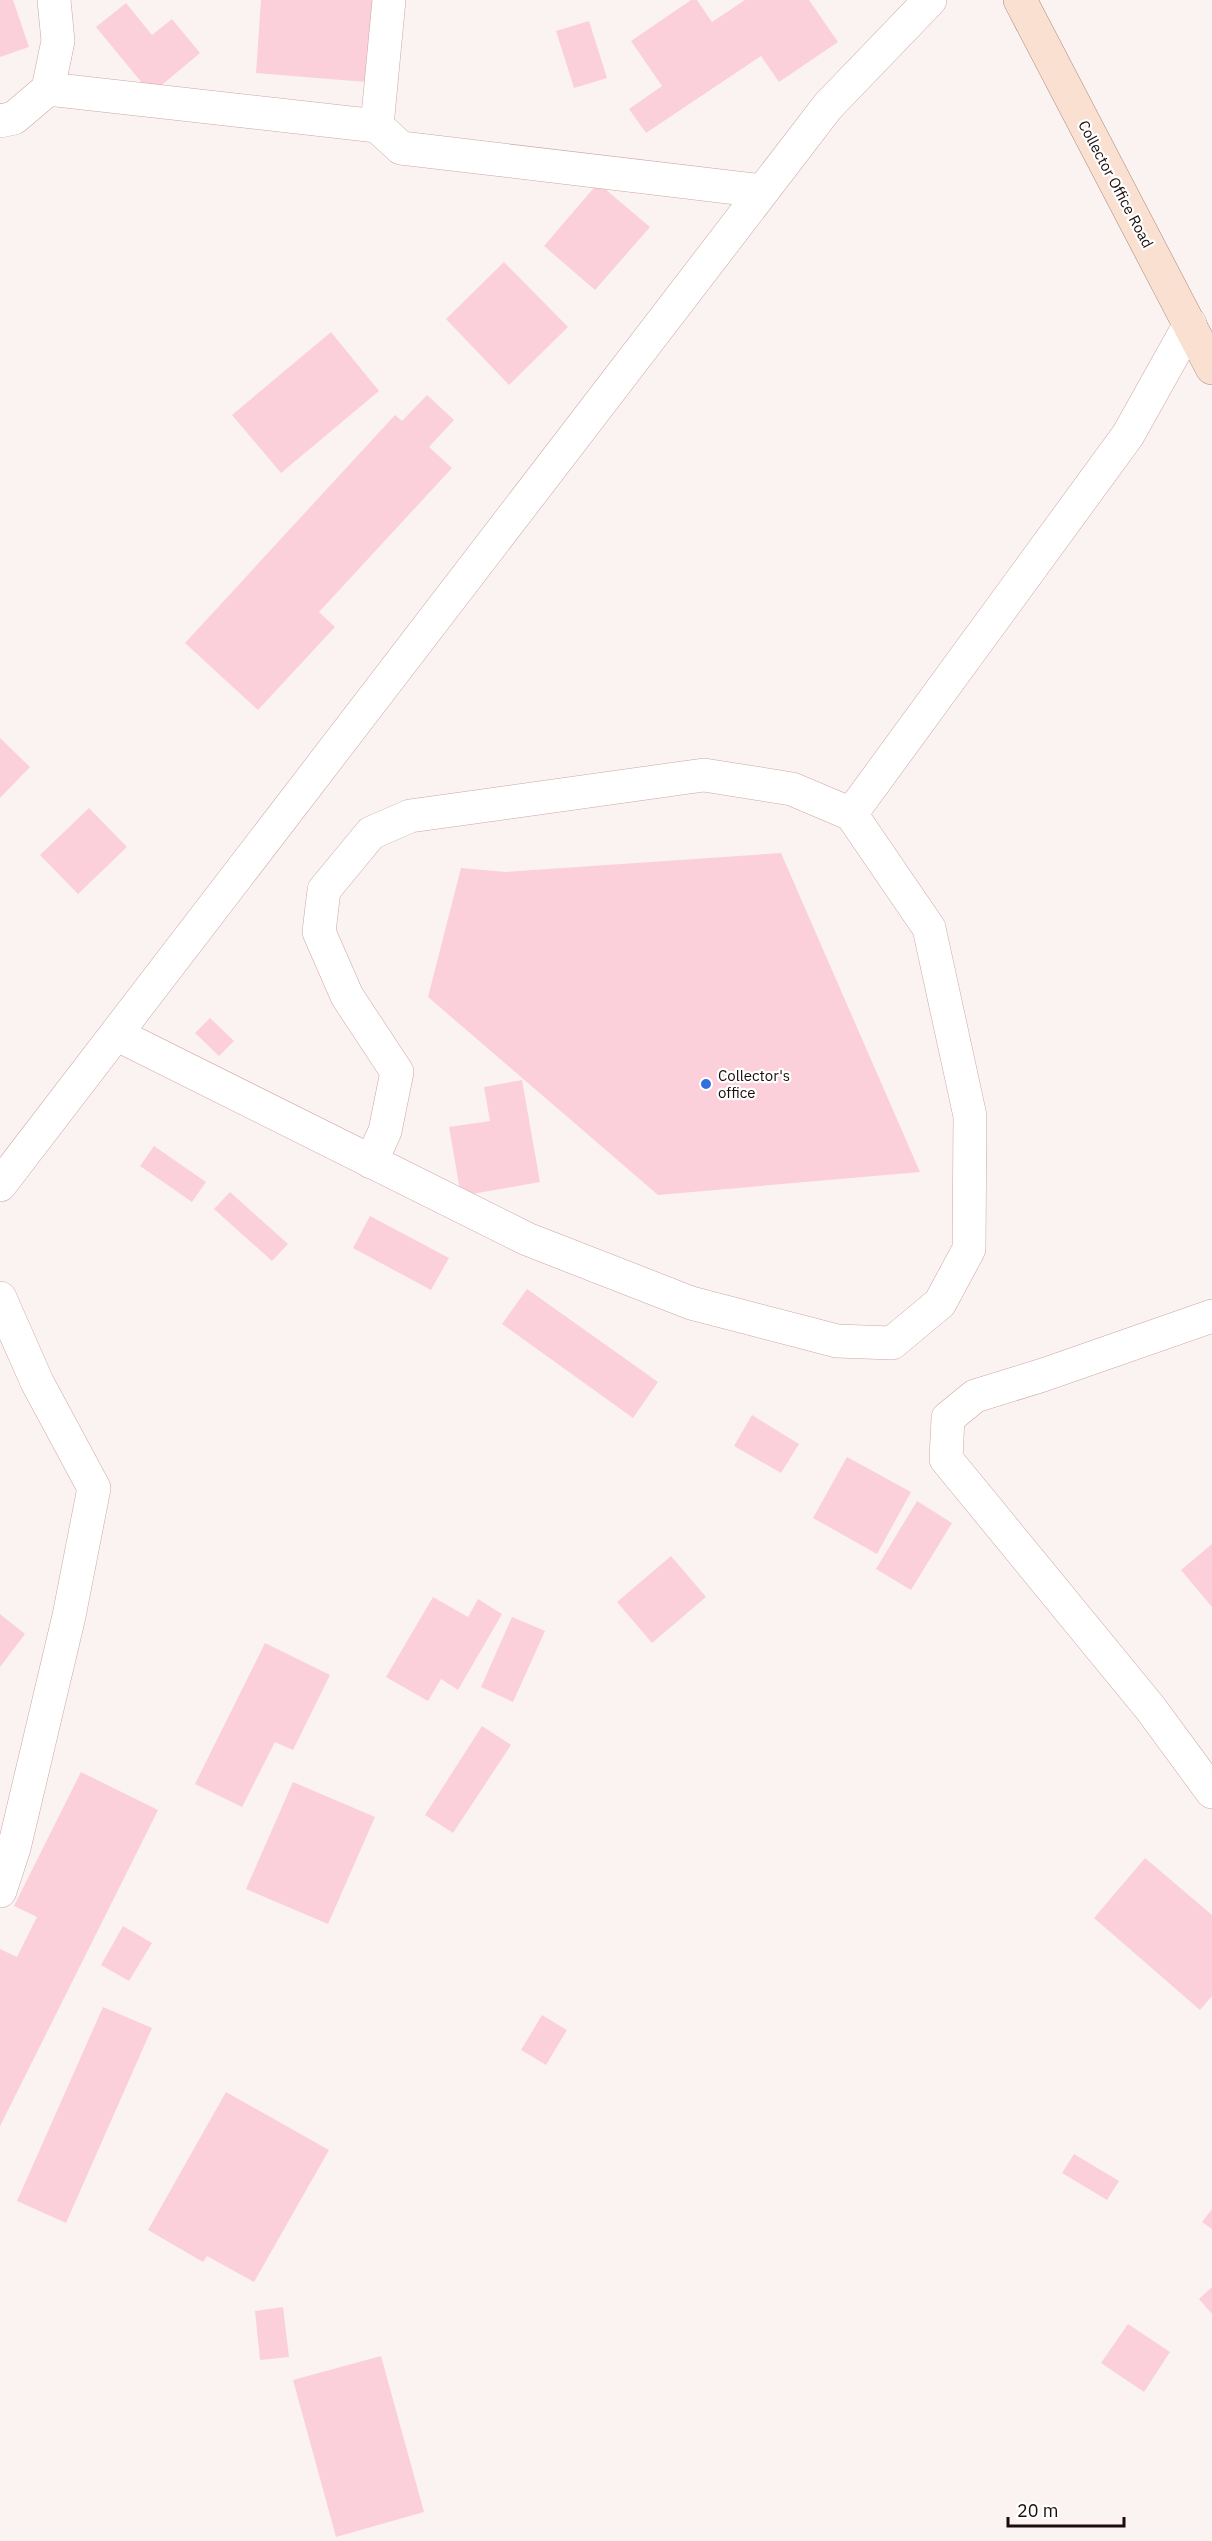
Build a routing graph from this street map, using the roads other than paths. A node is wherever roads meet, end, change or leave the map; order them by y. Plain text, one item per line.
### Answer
1 (54, 0) edge
2 (389, 0) edge
3 (930, 0) edge
4 (1020, 0) edge
5 (48, 89) junction
6 (0, 121) edge
7 (377, 126) junction
8 (762, 191) junction
9 (1190, 324) junction
10 (1212, 368) edge
11 (850, 814) junction
12 (116, 1035) junction
13 (371, 1162) junction
14 (0, 1185) edge
15 (5, 1308) edge
16 (1212, 1316) edge
17 (0, 1358) edge
18 (1212, 1792) edge
19 (0, 1891) edge

1 - 5 street
2 - 7 street
3 - 8 street
4 - 9 main road, Collector Office Road
5 - 6 street
5 - 7 street
7 - 8 street
8 - 12 street
9 - 10 main road, Collector Office Road
9 - 11 street
11 - 13 street
11 - 13 street
12 - 13 street
12 - 14 street
15 - 17 street
15 - 19 street
16 - 18 street

